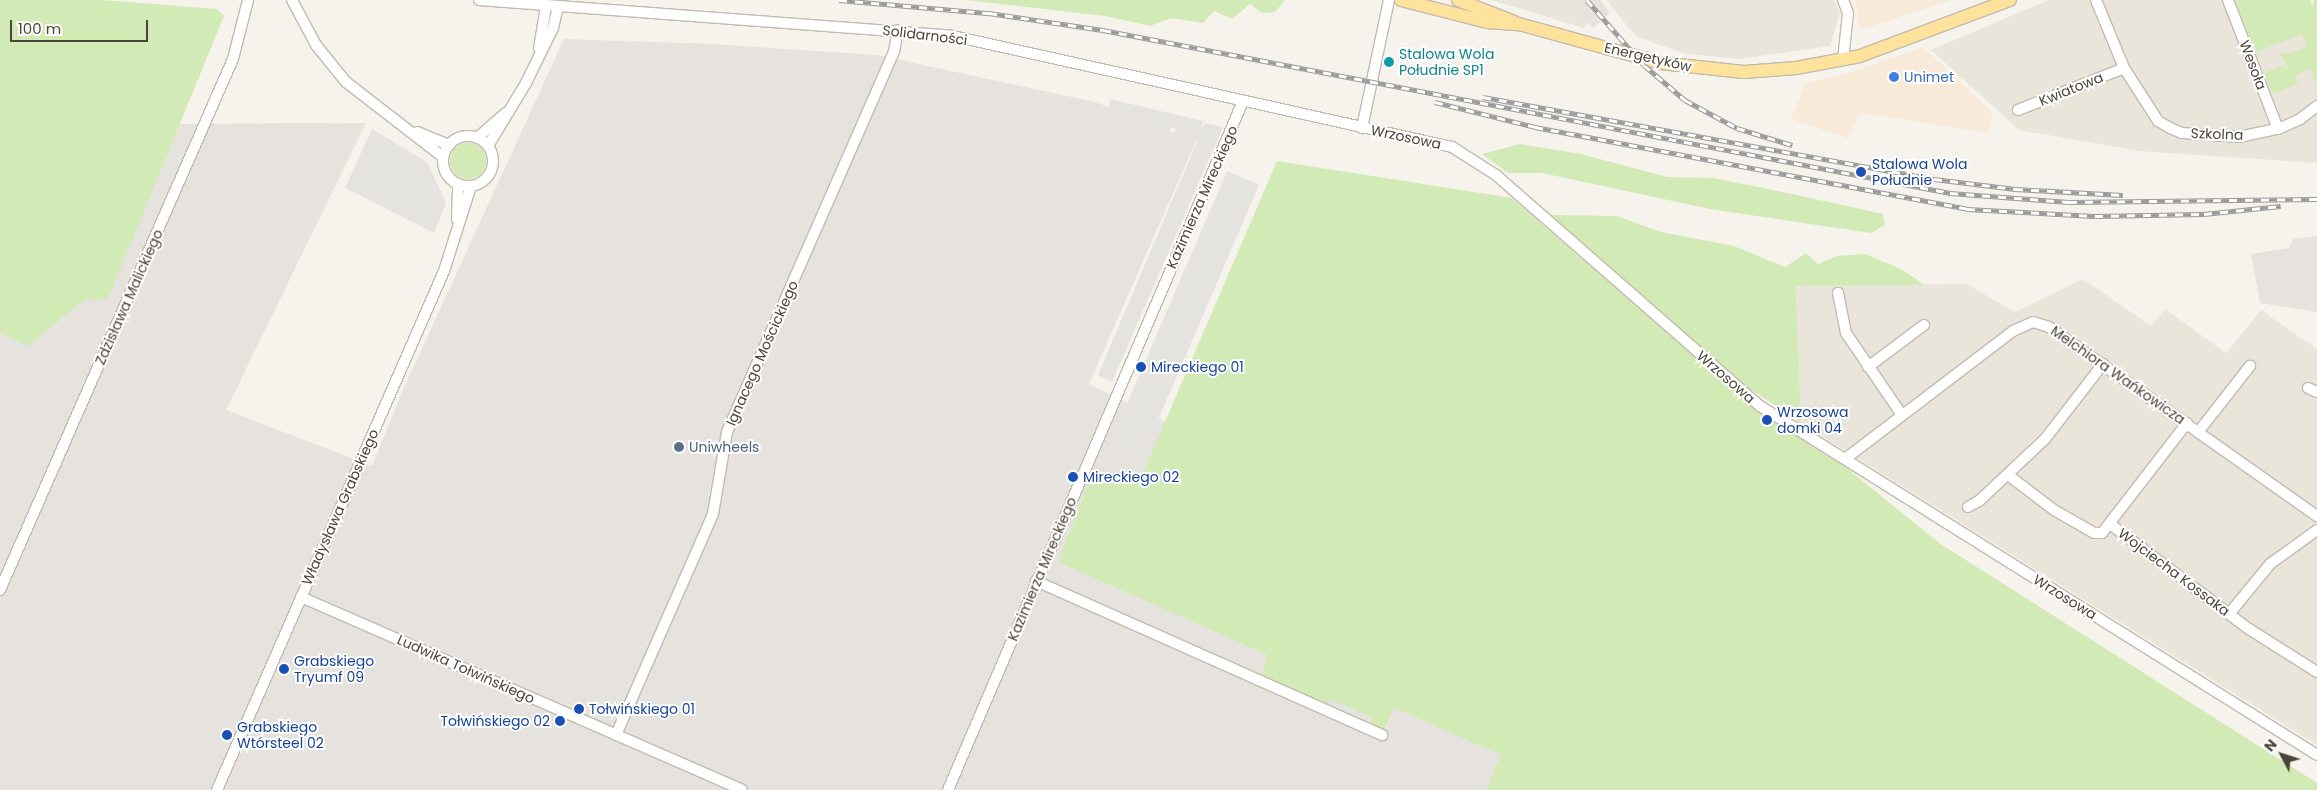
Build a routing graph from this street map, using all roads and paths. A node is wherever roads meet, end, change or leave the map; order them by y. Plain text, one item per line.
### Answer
1 (248, 0) edge
2 (292, 0) edge
3 (479, 0) edge
4 (1389, 0) edge
5 (1401, 0) edge
6 (1458, 0) edge
7 (1843, 0) edge
8 (2010, 0) edge
9 (2096, 0) edge
10 (2228, 0) edge
11 (546, 6) junction
12 (558, 6) junction
13 (1518, 24) junction
14 (898, 30) junction
15 (538, 57) junction
16 (1843, 60) junction
17 (2124, 68) junction
18 (1243, 101) junction
19 (2317, 106) edge
20 (2018, 110) dead end
21 (509, 111) junction
22 (405, 126) junction
23 (1362, 128) junction
24 (2278, 129) junction
25 (477, 138) junction
26 (449, 145) junction
27 (488, 146) junction
28 (443, 157) junction
29 (458, 184) junction
30 (471, 186) junction
31 (457, 223) junction
32 (1838, 293) dead end
33 (1924, 325) dead end
34 (2103, 364) junction
35 (2250, 366) dead end
36 (1868, 367) junction
37 (1902, 416) junction
38 (2187, 423) junction
39 (2199, 431) junction
40 (1845, 459) junction
41 (2008, 475) junction
42 (1968, 507) dead end
43 (2317, 516) edge
44 (2110, 524) junction
45 (2317, 530) edge
46 (1036, 582) junction
47 (0, 590) edge
48 (300, 597) junction
49 (2229, 614) junction
50 (2317, 672) edge
51 (616, 734) junction
52 (1382, 735) dead end
53 (2317, 754) edge
54 (216, 790) edge
55 (742, 790) edge
56 (948, 790) edge

1 - 47 street, Zdzisława Malickiego
2 - 22 street
3 - 11 street, Solidarności
4 - 23 street, Wrzosowa
5 - 13 main road, Energetyków
6 - 13 main road, Energetyków
7 - 16 street
8 - 16 main road, Energetyków
9 - 17 street, Szkolna
10 - 24 street, Wesoła
11 - 12 street, Solidarności
11 - 15 street
12 - 14 street, Solidarności
12 - 15 street
13 - 16 main road, Energetyków
14 - 18 street, Solidarności
14 - 51 street, Ignacego Mościckiego
15 - 21 street
17 - 20 street, Kwiatowa
17 - 24 street, Szkolna
18 - 23 street, Solidarności
18 - 46 street, Kazimierza Mireckiego
19 - 24 street, Szkolna
21 - 25 street
21 - 27 street
22 - 26 street
22 - 28 street
23 - 40 street, Wrzosowa
25 - 26 street
25 - 27 street
26 - 28 street
27 - 30 street
28 - 29 street
29 - 30 street
29 - 31 street, Władysława Grabskiego
30 - 31 street, Władysława Grabskiego
31 - 48 street, Władysława Grabskiego
32 - 36 street
33 - 36 street
34 - 37 street, Melchiora Wańkowicza
34 - 38 street, Melchiora Wańkowicza
34 - 41 street
35 - 39 street
36 - 37 street
37 - 40 street, Melchiora Wańkowicza
38 - 39 street, Melchiora Wańkowicza
38 - 44 street
39 - 43 street, Melchiora Wańkowicza
40 - 53 street, Wrzosowa
41 - 42 street
41 - 44 street, Wojciecha Kossaka
44 - 49 street, Wojciecha Kossaka
45 - 49 street
46 - 52 street
46 - 56 street, Kazimierza Mireckiego
48 - 51 street, Ludwika Tołwińskiego
48 - 54 street, Władysława Grabskiego
49 - 50 street, Wojciecha Kossaka
51 - 55 street, Ludwika Tołwińskiego

